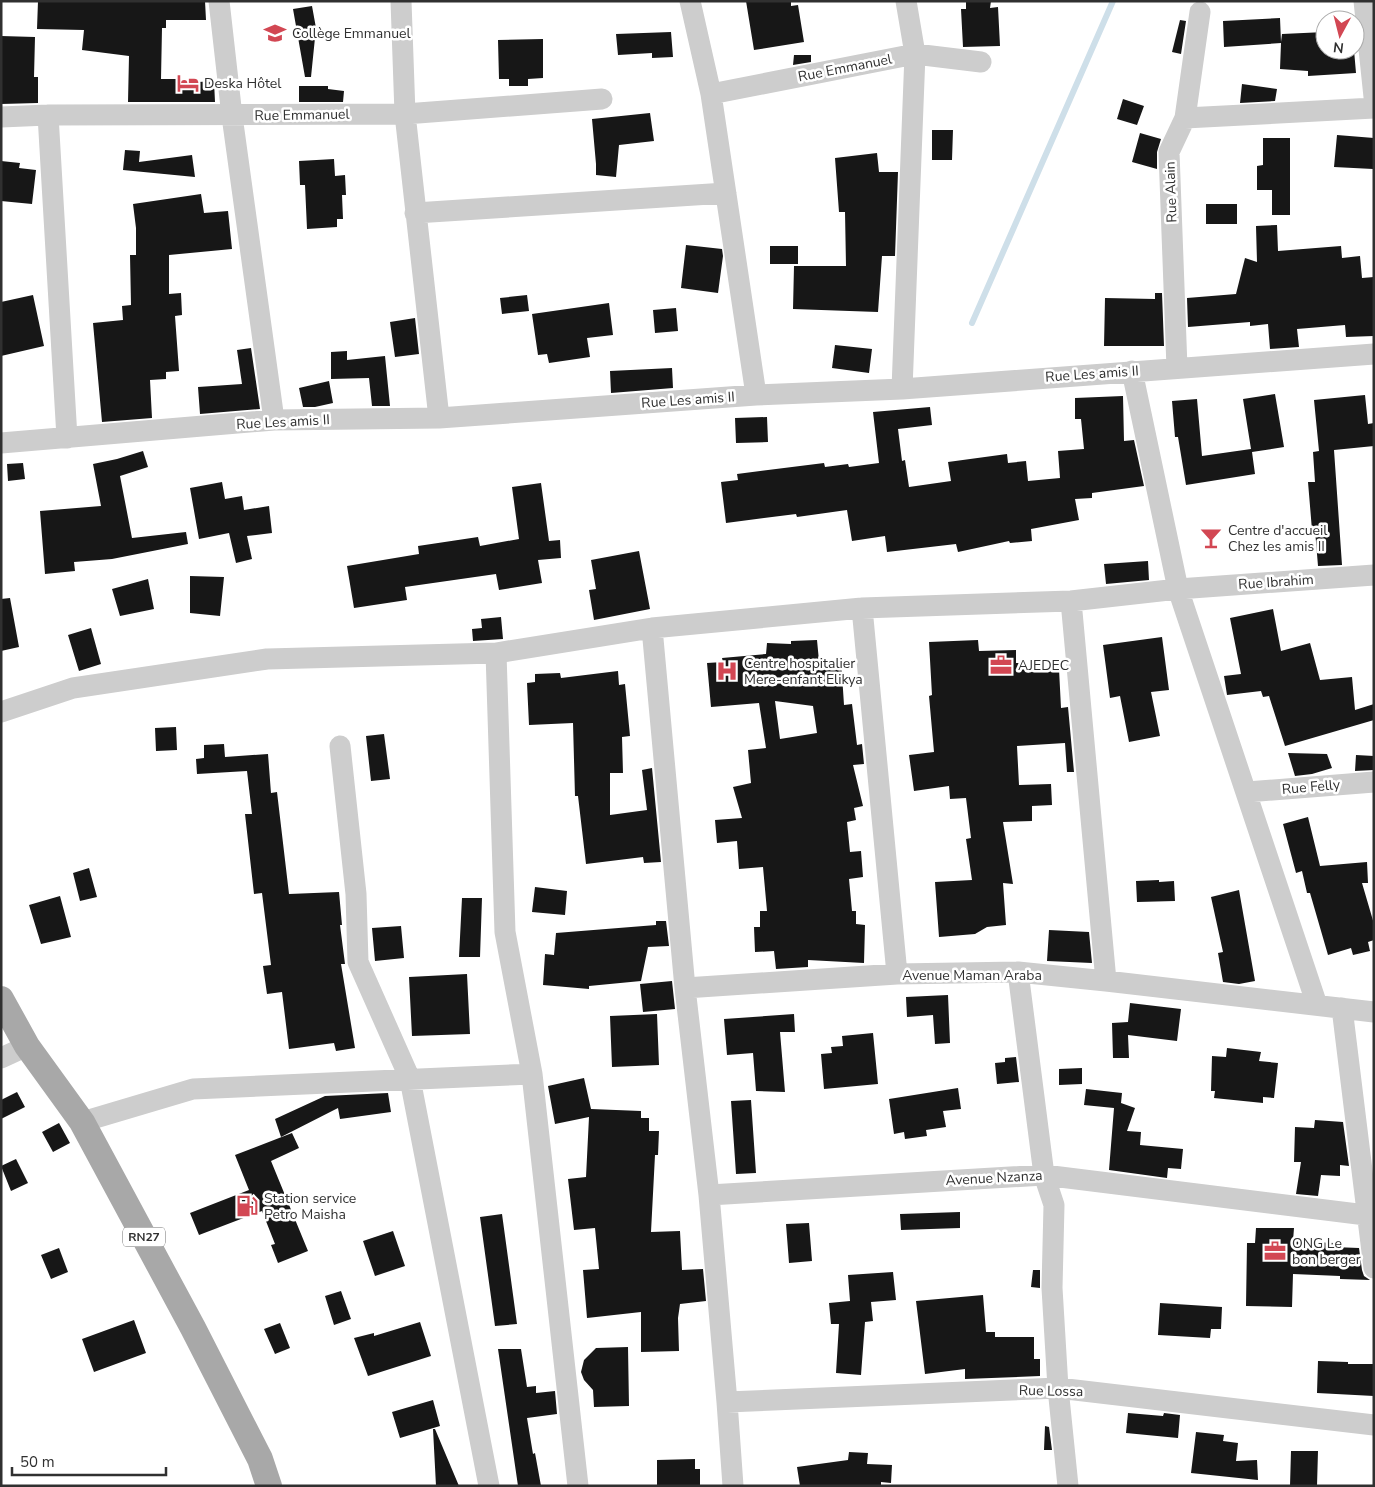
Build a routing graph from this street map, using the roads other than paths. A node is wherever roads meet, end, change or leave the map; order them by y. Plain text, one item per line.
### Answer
1 (219, 1) edge
2 (401, 1) edge
3 (690, 1) edge
4 (906, 1) edge
5 (1364, 1) edge
6 (1200, 12) dead end
7 (915, 54) junction
8 (981, 62) dead end
9 (711, 94) junction
10 (1373, 97) edge
11 (602, 98) dead end
12 (405, 114) junction
13 (48, 115) junction
14 (232, 116) junction
15 (1, 117) edge
16 (1185, 118) junction
17 (726, 193) junction
18 (415, 213) junction
19 (1374, 354) edge
20 (1177, 368) junction
21 (1132, 372) junction
22 (902, 389) junction
23 (756, 395) junction
24 (439, 418) junction
25 (274, 420) junction
26 (67, 438) junction
27 (1, 443) edge
28 (1374, 575) edge
29 (1178, 589) junction
30 (1071, 600) junction
31 (862, 608) junction
32 (652, 628) junction
33 (496, 653) junction
34 (1, 712) edge
35 (340, 746) dead end
36 (1374, 782) edge
37 (1247, 792) junction
38 (1018, 972) junction
39 (897, 974) junction
40 (1106, 981) junction
41 (685, 988) junction
42 (1, 999) edge
43 (1317, 1005) junction
44 (1342, 1008) junction
45 (1374, 1012) edge
46 (27, 1046) junction
47 (1, 1058) edge
48 (532, 1074) junction
49 (410, 1079) junction
50 (82, 1122) junction
51 (1044, 1175) junction
52 (709, 1195) junction
53 (1371, 1215) edge
54 (1374, 1268) edge
55 (1058, 1388) junction
56 (727, 1402) junction
57 (1374, 1425) edge
58 (269, 1486) edge
59 (489, 1486) edge
60 (578, 1486) edge
61 (733, 1486) edge
62 (1068, 1486) edge

1 - 14 street
2 - 12 street
3 - 9 street
4 - 7 street
5 - 10 street
6 - 16 street, Rue Alain
7 - 8 street, Rue Emmanuel
7 - 9 street, Rue Emmanuel
7 - 22 street
9 - 17 street
10 - 16 street
11 - 12 street, Rue Emmanuel
12 - 14 street, Rue Emmanuel
12 - 18 street
13 - 14 street, Rue Emmanuel
13 - 15 street, Rue Emmanuel
13 - 26 street
14 - 25 street
16 - 20 street, Rue Alain
17 - 18 street
17 - 23 street
18 - 24 street
19 - 20 street, Rue Les amis II
20 - 21 street, Rue Les amis II
21 - 22 street, Rue Les amis II
21 - 29 street
22 - 23 street, Rue Les amis II
23 - 24 street, Rue Les amis II
24 - 25 street, Rue Les amis II
25 - 26 street, Rue Les amis II
26 - 27 street, Rue Les amis II
28 - 29 street, Rue Ibrahim
29 - 30 street, Rue Ibrahim
29 - 37 street
30 - 31 street, Rue Ibrahim
30 - 40 street
31 - 32 street, Rue Ibrahim
31 - 39 street
32 - 33 street, Rue Ibrahim
32 - 41 street
33 - 34 street, Rue Ibrahim
33 - 48 street
35 - 49 street
36 - 37 street, Rue Felly
37 - 43 street
38 - 39 street, Avenue Maman Araba
38 - 40 street, Avenue Maman Araba
38 - 51 street
39 - 41 street, Avenue Maman Araba
40 - 43 street, Avenue Maman Araba
41 - 52 street
42 - 46 main road, RN27
43 - 44 street, Avenue Maman Araba
44 - 45 street, Avenue Maman Araba
44 - 53 street
46 - 47 street
46 - 50 main road, RN27
48 - 49 street
48 - 60 street
49 - 50 street
49 - 59 street
50 - 58 main road, RN27
51 - 52 street, Avenue Nzanza
51 - 53 street, Avenue Nzanza
51 - 55 street
52 - 56 street
53 - 54 street
55 - 56 street, Rue Lossa
55 - 57 street, Rue Lossa
55 - 62 street
56 - 61 street

